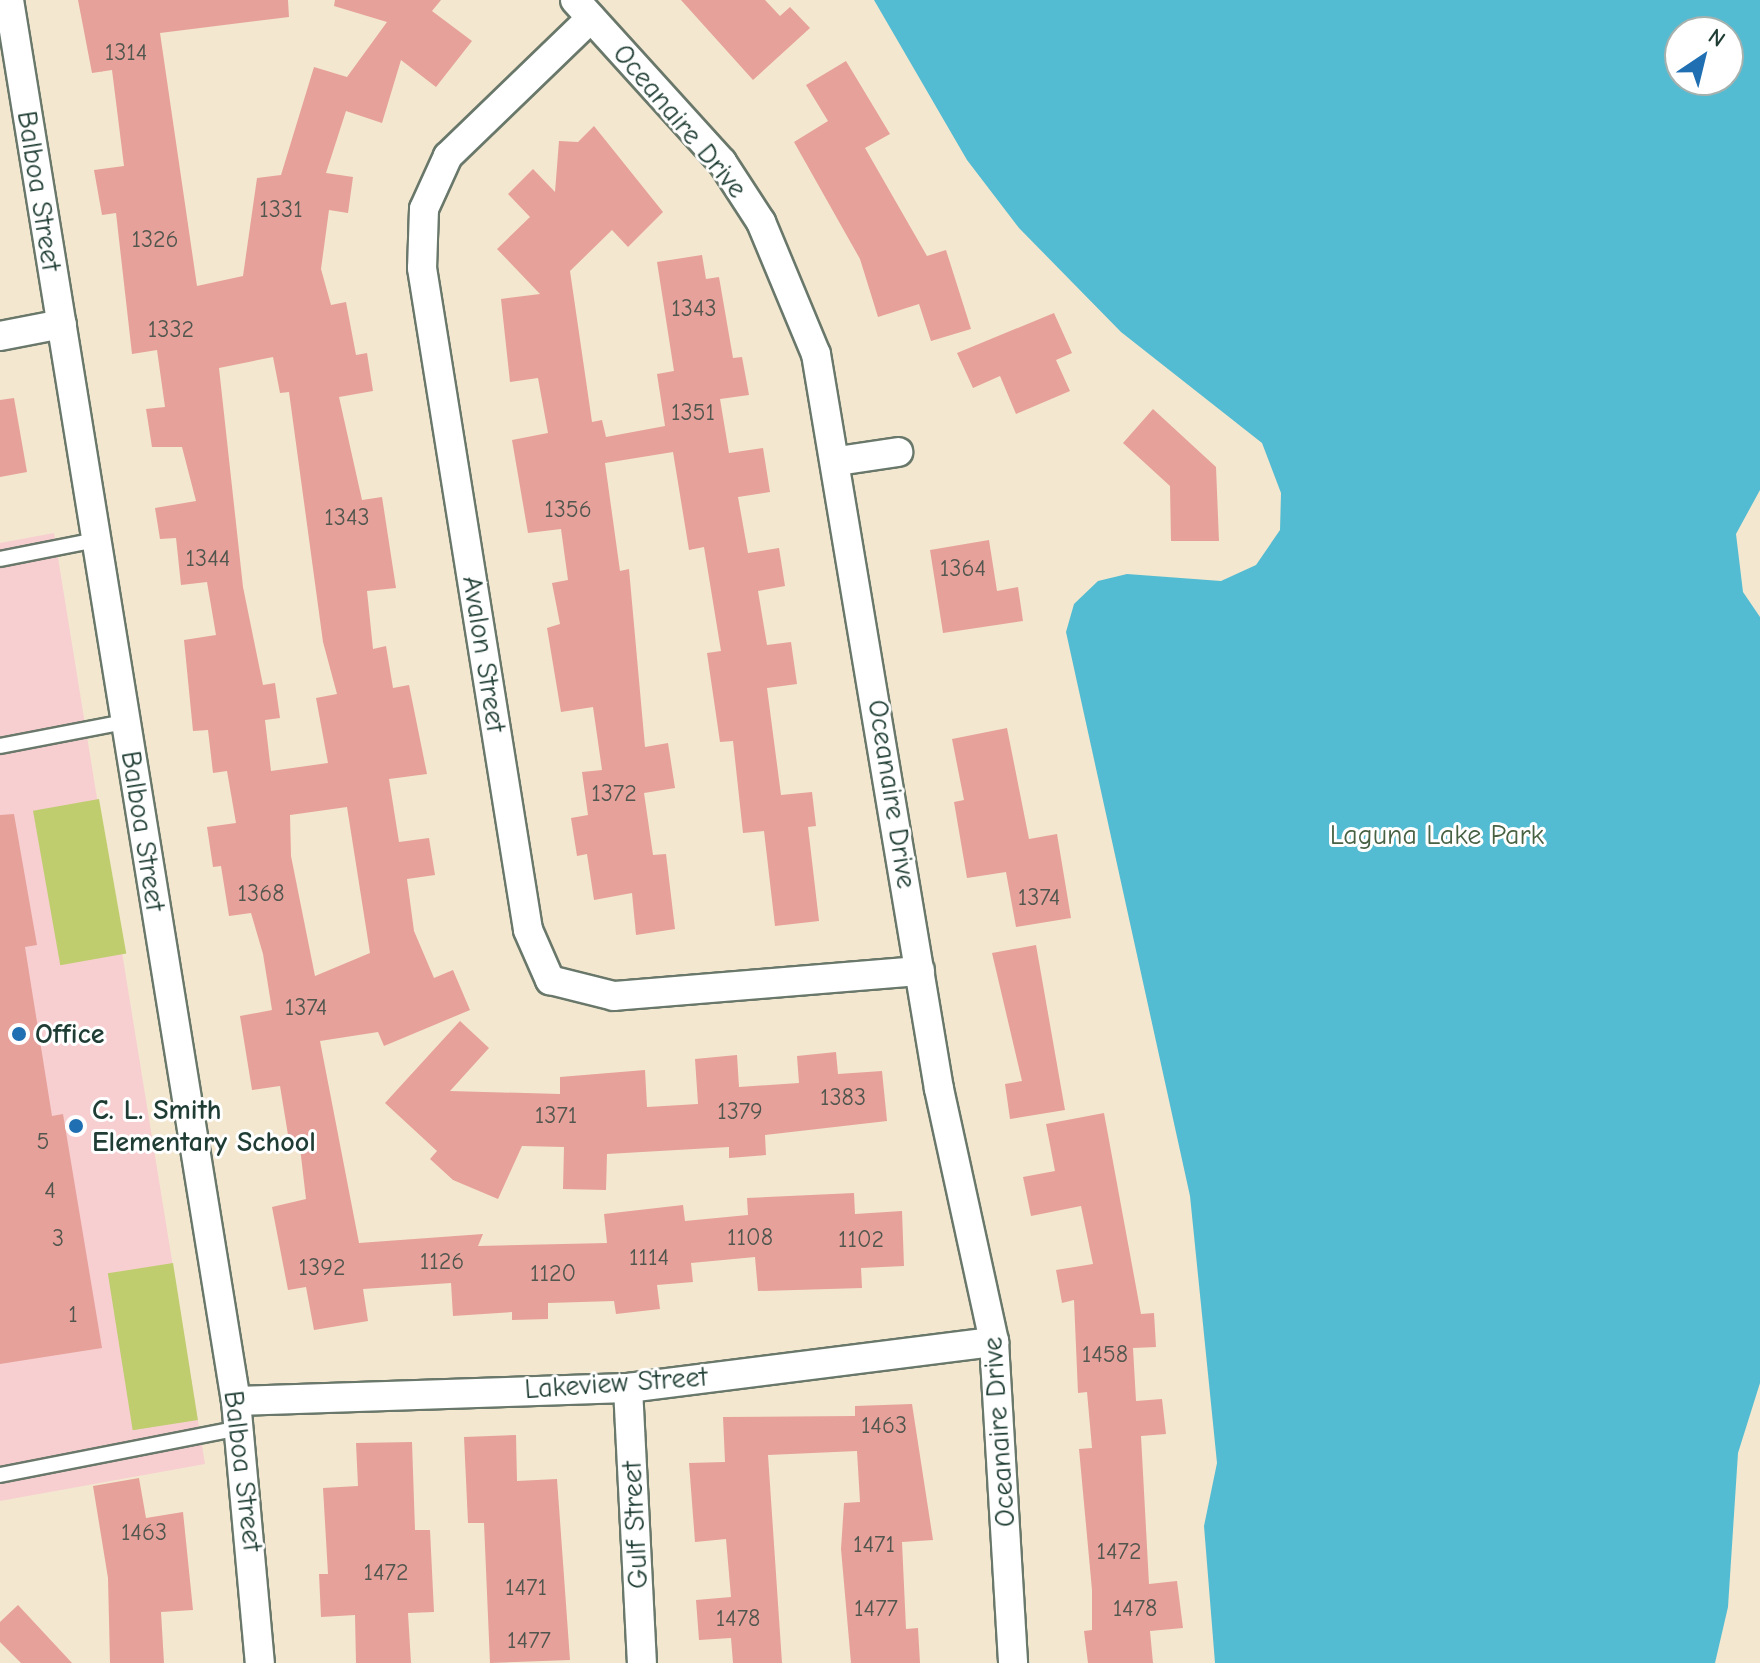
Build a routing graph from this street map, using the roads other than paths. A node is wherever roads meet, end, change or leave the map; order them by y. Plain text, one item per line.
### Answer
1 (9, 0) edge
2 (583, 9) edge
3 (62, 324) junction
4 (0, 336) edge
5 (898, 452) dead end
6 (838, 461) junction
7 (96, 540) junction
8 (0, 559) edge
9 (125, 722) junction
10 (0, 746) edge
11 (920, 971) junction
12 (994, 1342) junction
13 (628, 1388) junction
14 (237, 1415) junction
15 (0, 1475) edge
16 (260, 1663) edge
17 (642, 1663) edge
18 (1013, 1663) edge

1 - 3 street, Balboa Street
2 - 6 street, Oceanaire Drive
2 - 11 street, Avalon Street
3 - 4 street
3 - 7 street, Balboa Street
5 - 6 street
6 - 11 street, Oceanaire Drive
7 - 8 lane
7 - 9 street, Balboa Street
9 - 10 lane
9 - 14 street, Balboa Street
11 - 12 street, Oceanaire Drive
12 - 13 street, Lakeview Street
12 - 18 street, Oceanaire Drive
13 - 14 street, Lakeview Street
13 - 17 street, Gulf Street
14 - 15 lane
14 - 16 street, Balboa Street

